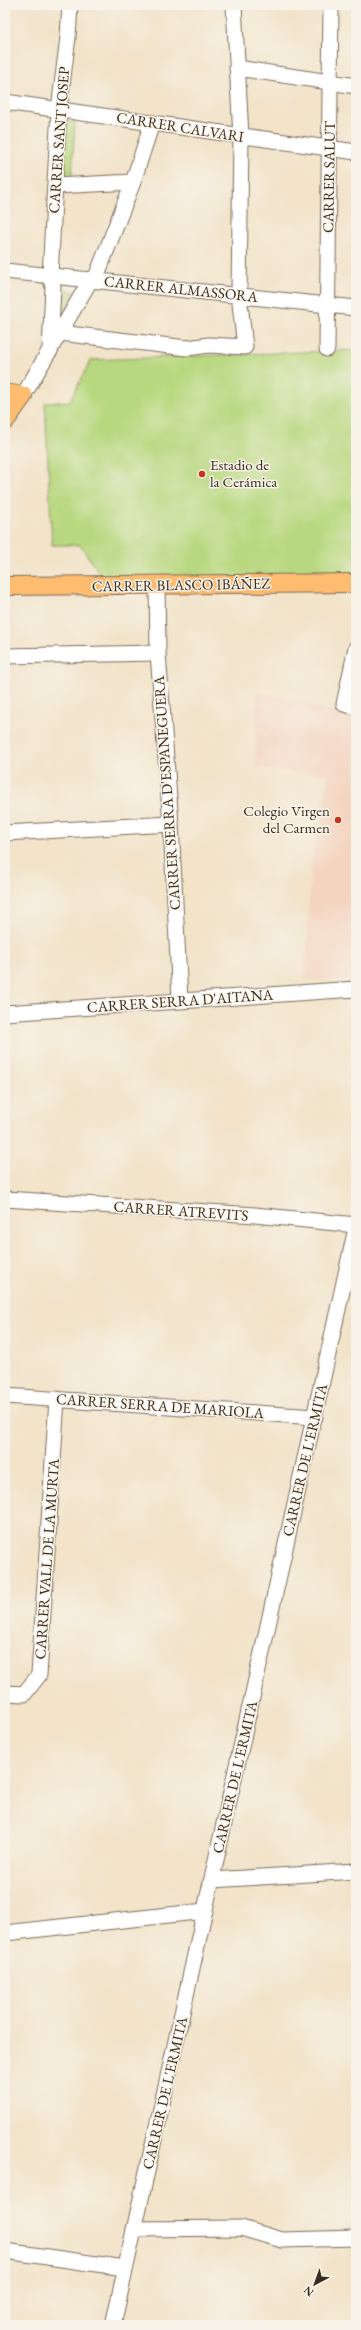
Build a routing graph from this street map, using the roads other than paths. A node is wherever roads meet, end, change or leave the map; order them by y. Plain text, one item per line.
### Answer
1 (70, 5) edge
2 (234, 5) edge
3 (331, 5) edge
4 (237, 68) junction
5 (331, 82) junction
6 (356, 86) edge
7 (5, 102) edge
8 (59, 109) junction
9 (152, 123) junction
10 (241, 137) junction
11 (328, 148) junction
12 (356, 152) edge
13 (133, 182) junction
14 (55, 186) junction
15 (5, 272) edge
16 (50, 276) junction
17 (93, 280) junction
18 (239, 295) junction
19 (327, 305) junction
20 (356, 308) edge
21 (60, 333) junction
22 (327, 349) dead end
23 (50, 351) junction
24 (5, 393) edge
25 (23, 396) junction
26 (5, 421) edge
27 (356, 583) edge
28 (5, 586) edge
29 (157, 586) junction
30 (356, 648) edge
31 (158, 653) junction
32 (5, 656) edge
33 (350, 706) edge
34 (170, 824) junction
35 (5, 833) edge
36 (356, 989) edge
37 (180, 1000) junction
38 (5, 1013) edge
39 (5, 1199) edge
40 (356, 1225) edge
41 (356, 1228) edge
42 (5, 1396) edge
43 (57, 1399) junction
44 (315, 1417) junction
45 (5, 1693) edge
46 (356, 1871) edge
47 (212, 1880) junction
48 (205, 1911) junction
49 (5, 1933) edge
50 (134, 2229) junction
51 (356, 2238) edge
52 (5, 2251) edge
53 (126, 2268) junction
54 (113, 2325) edge

1 - 8 street, CARRER SANT JOSEP
2 - 4 street
3 - 5 street, CARRER SALUT
4 - 5 street
4 - 10 street
5 - 6 street
5 - 11 street, CARRER SALUT
7 - 8 street, CARRER CALVARI
8 - 9 street, CARRER CALVARI
8 - 14 street, CARRER SANT JOSEP
9 - 10 street, CARRER CALVARI
9 - 13 street
10 - 11 street, CARRER CALVARI
10 - 18 street
11 - 12 street, CARRER CALVARI
11 - 19 street, CARRER SALUT
13 - 14 street
13 - 17 street
14 - 16 street, CARRER SANT JOSEP
15 - 16 street, CARRER ALMASSORA
16 - 17 street, CARRER ALMASSORA
16 - 23 street, CARRER SANT JOSEP
17 - 18 street, CARRER ALMASSORA
17 - 21 street
18 - 19 street, CARRER ALMASSORA
18 - 21 street
19 - 20 street, CARRER ALMASSORA
19 - 22 street, CARRER SALUT
21 - 23 street
23 - 25 street
24 - 25 main road
25 - 26 main road
27 - 29 main road, CARRER BLASCO IBÁÑEZ
28 - 29 main road, CARRER BLASCO IBÁÑEZ
29 - 31 street, CARRER SERRA D'ESPANEGUERA
30 - 33 street
31 - 32 street
31 - 34 street, CARRER SERRA D'ESPANEGUERA
34 - 35 street
34 - 37 street, CARRER SERRA D'ESPANEGUERA
36 - 37 street, CARRER SERRA D'AITANA
37 - 38 street, CARRER SERRA D'AITANA
39 - 40 street, CARRER ATREVITS
41 - 44 street, CARRER DE L'ERMITA
42 - 43 street, CARRER SERRA DE MARIOLA
43 - 44 street, CARRER SERRA DE MARIOLA
43 - 45 street, CARRER VALL DE LA MURTA
44 - 47 street, CARRER DE L'ERMITA
46 - 47 street
47 - 48 street, CARRER DE L'ERMITA
48 - 49 street
48 - 50 street, CARRER DE L'ERMITA
50 - 51 street
50 - 53 street, CARRER DE L'ERMITA
52 - 53 street
53 - 54 street, CARRER DE L'ERMITA

